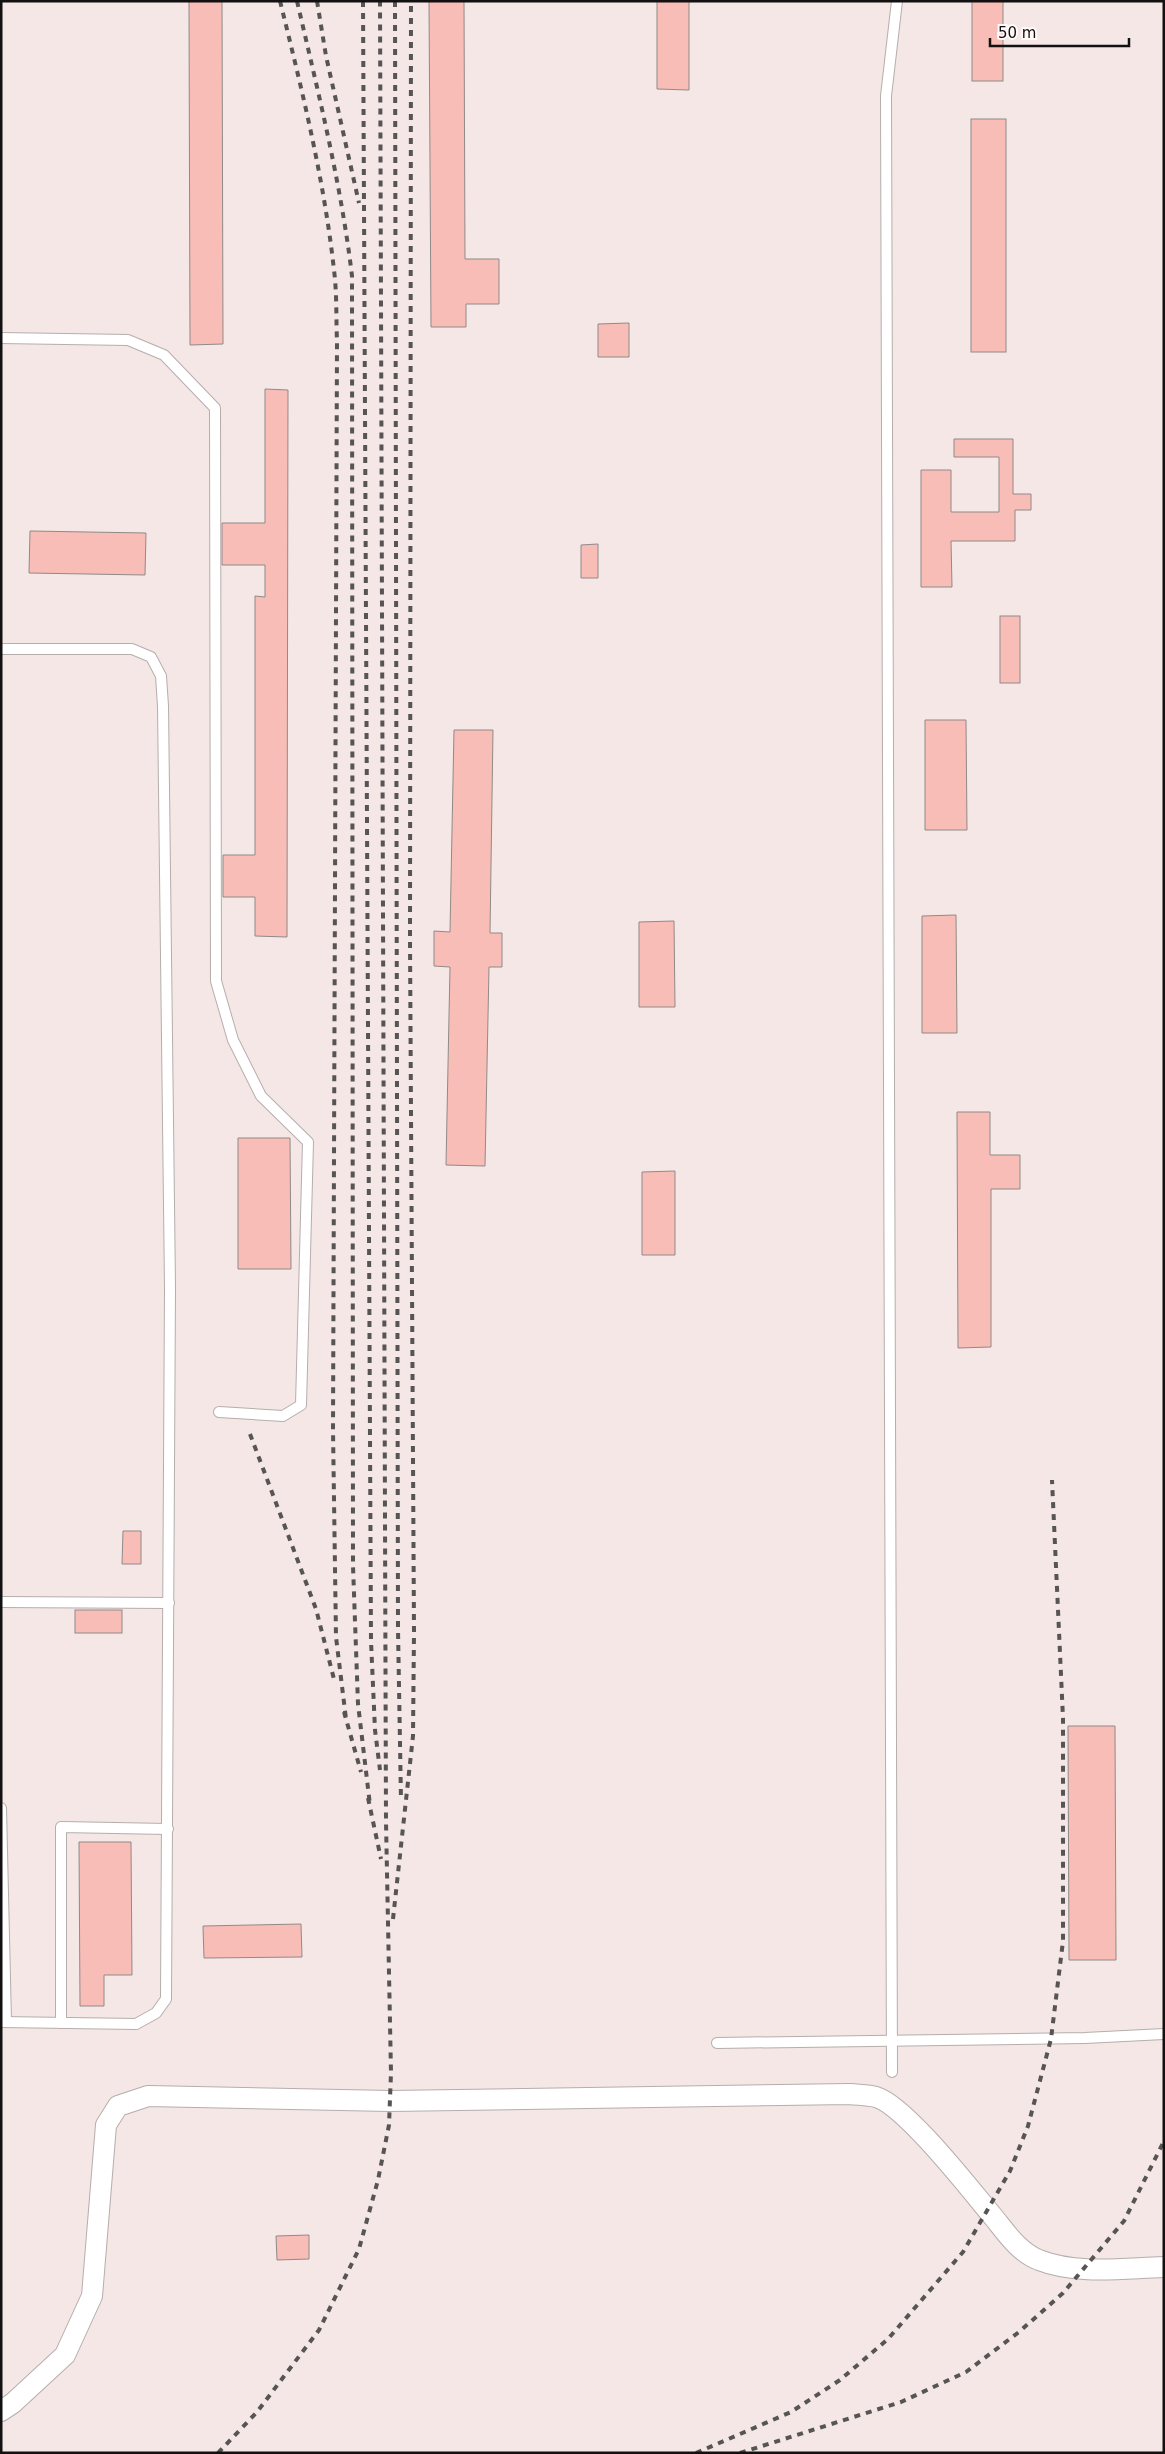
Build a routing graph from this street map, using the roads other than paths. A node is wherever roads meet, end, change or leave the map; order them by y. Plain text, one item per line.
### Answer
1 (897, 1) edge
2 (1, 338) edge
3 (1, 649) edge
4 (219, 1412) dead end
5 (1, 1602) edge
6 (169, 1602) junction
7 (1, 1808) edge
8 (168, 1828) junction
9 (4, 2022) edge
10 (62, 2023) junction
11 (1164, 2034) edge
12 (891, 2042) junction
13 (717, 2043) dead end
14 (892, 2072) dead end
15 (1164, 2268) edge
16 (1, 2411) edge

1 - 12 lane
2 - 4 lane
3 - 6 lane
5 - 6 lane
6 - 8 lane
7 - 9 lane
8 - 10 lane
8 - 10 lane
9 - 10 lane
11 - 12 lane
12 - 13 lane
12 - 14 lane
15 - 16 street

